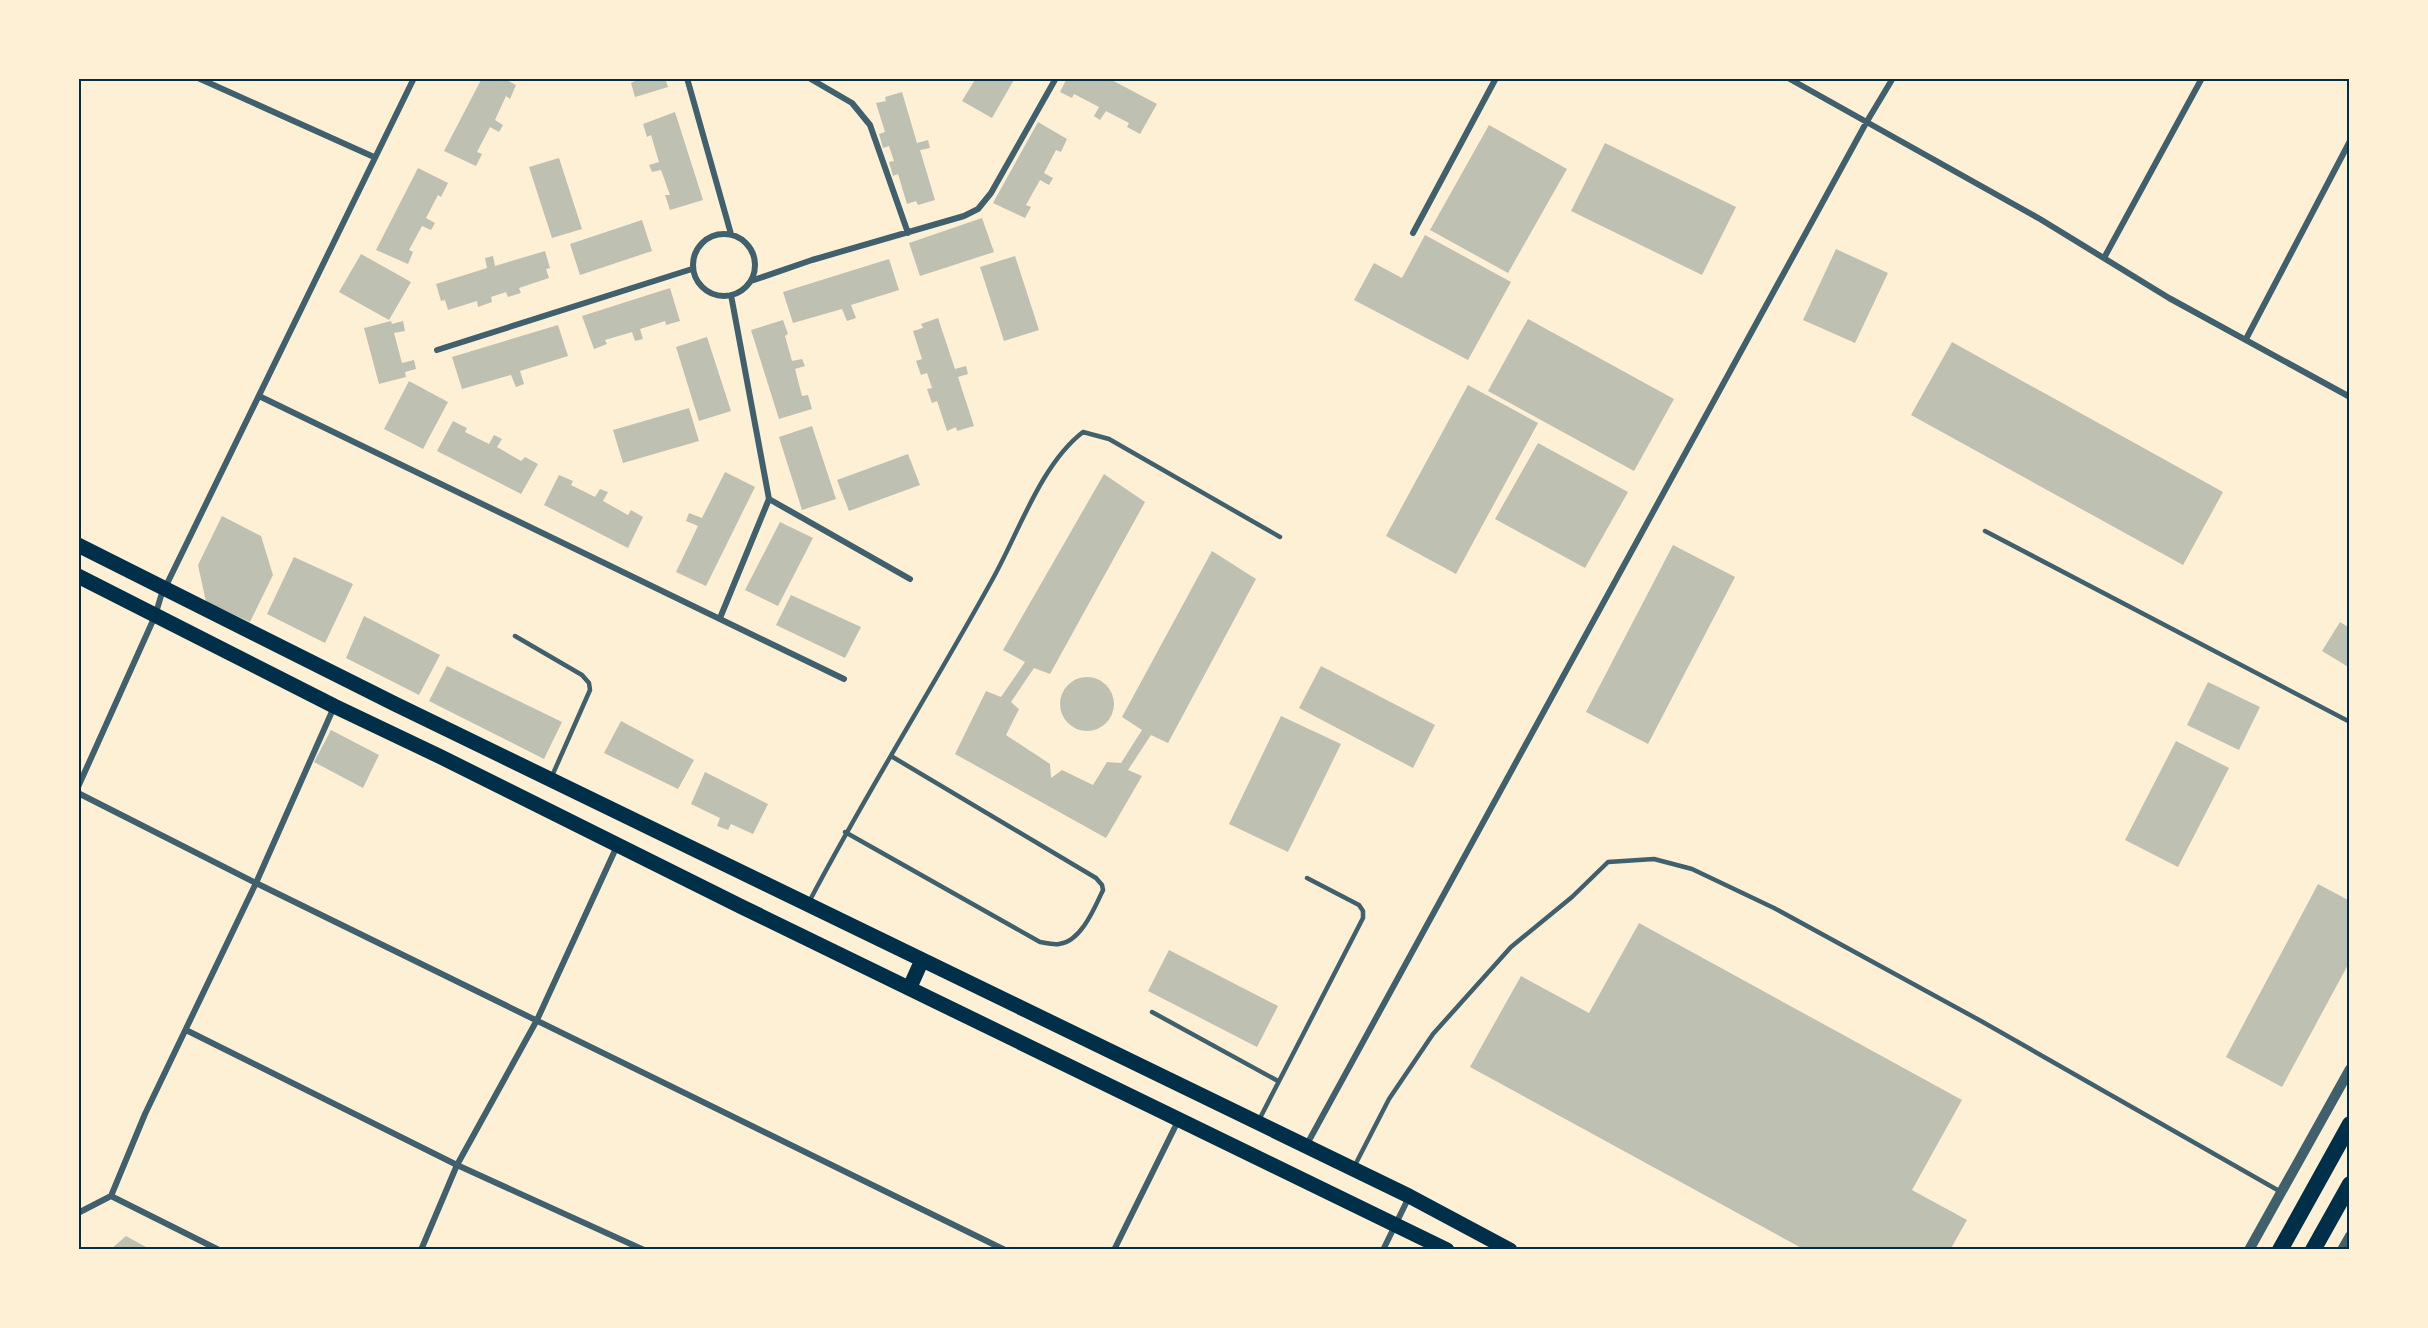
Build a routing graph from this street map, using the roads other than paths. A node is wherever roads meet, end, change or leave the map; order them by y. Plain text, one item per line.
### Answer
1 (198, 78) edge
2 (414, 78) edge
3 (687, 78) edge
4 (809, 78) edge
5 (1056, 78) edge
6 (1496, 78) edge
7 (1788, 78) edge
8 (1893, 78) edge
9 (2202, 78) edge
10 (1866, 123) junction
11 (2350, 141) edge
12 (374, 157) junction
13 (908, 233) junction
14 (1413, 233) dead end
15 (731, 234) junction
16 (2104, 258) junction
17 (692, 269) junction
18 (751, 281) junction
19 (731, 296) junction
20 (2246, 339) junction
21 (437, 350) dead end
22 (259, 396) junction
23 (2350, 397) edge
24 (769, 499) junction
25 (1985, 531) dead end
26 (1280, 537) dead end
27 (78, 545) edge
28 (78, 576) edge
29 (910, 579) dead end
30 (164, 588) junction
31 (155, 616) junction
32 (720, 618) junction
33 (515, 636) dead end
34 (844, 679) dead end
35 (334, 706) junction
36 (2350, 722) edge
37 (891, 756) junction
38 (550, 780) junction
39 (78, 787) edge
40 (78, 793) edge
41 (845, 832) junction
42 (618, 846) junction
43 (1307, 878) dead end
44 (256, 883) junction
45 (807, 904) junction
46 (922, 960) junction
47 (910, 987) junction
48 (1152, 1012) dead end
49 (537, 1020) junction
50 (186, 1030) junction
51 (2350, 1069) edge
52 (1278, 1081) junction
53 (1179, 1118) junction
54 (1258, 1122) junction
55 (2350, 1124) edge
56 (1305, 1146) junction
57 (457, 1165) junction
58 (1353, 1169) junction
59 (2350, 1184) edge
60 (2281, 1192) junction
61 (111, 1196) junction
62 (1409, 1196) junction
63 (78, 1213) edge
64 (1396, 1224) junction
65 (2350, 1236) edge
66 (219, 1250) edge
67 (421, 1250) edge
68 (644, 1250) edge
69 (1005, 1250) edge
70 (1114, 1250) edge
71 (1383, 1250) edge
72 (1447, 1250) edge
73 (1510, 1250) edge
74 (2249, 1250) edge
75 (2280, 1250) edge
76 (2313, 1250) edge
77 (2342, 1250) edge

1 - 12 street
2 - 12 street
3 - 15 street
4 - 13 street
5 - 13 street
6 - 14 street
7 - 10 street
8 - 10 street
9 - 16 street
10 - 16 street
10 - 56 street
11 - 20 street
12 - 22 street
13 - 18 street
15 - 17 street
15 - 18 street
16 - 20 street
17 - 19 street
17 - 21 street
18 - 19 street
19 - 24 street
20 - 23 street
22 - 30 street
22 - 32 street
24 - 29 street
24 - 32 street
25 - 36 lane
26 - 37 lane
27 - 30 main road
28 - 31 main road
30 - 31 street
30 - 38 main road
31 - 35 main road
31 - 39 street
32 - 34 street
33 - 38 lane
35 - 42 main road
35 - 44 street
37 - 41 lane
37 - 41 lane
38 - 45 main road
40 - 44 street
41 - 45 lane
42 - 47 main road
42 - 49 street
43 - 52 lane
44 - 49 street
44 - 50 street
45 - 46 main road
46 - 47 main road
46 - 54 main road
47 - 53 main road
48 - 52 lane
49 - 57 street
49 - 69 street
50 - 57 street
50 - 61 street
51 - 60 street
52 - 54 lane
53 - 64 main road
53 - 70 street
54 - 56 main road
55 - 75 highway
56 - 58 main road
57 - 67 street
57 - 68 street
58 - 60 lane
58 - 62 main road
59 - 76 highway
60 - 74 street
61 - 63 street
61 - 66 street
62 - 64 street
62 - 73 main road
64 - 71 street
64 - 72 main road
65 - 77 street

